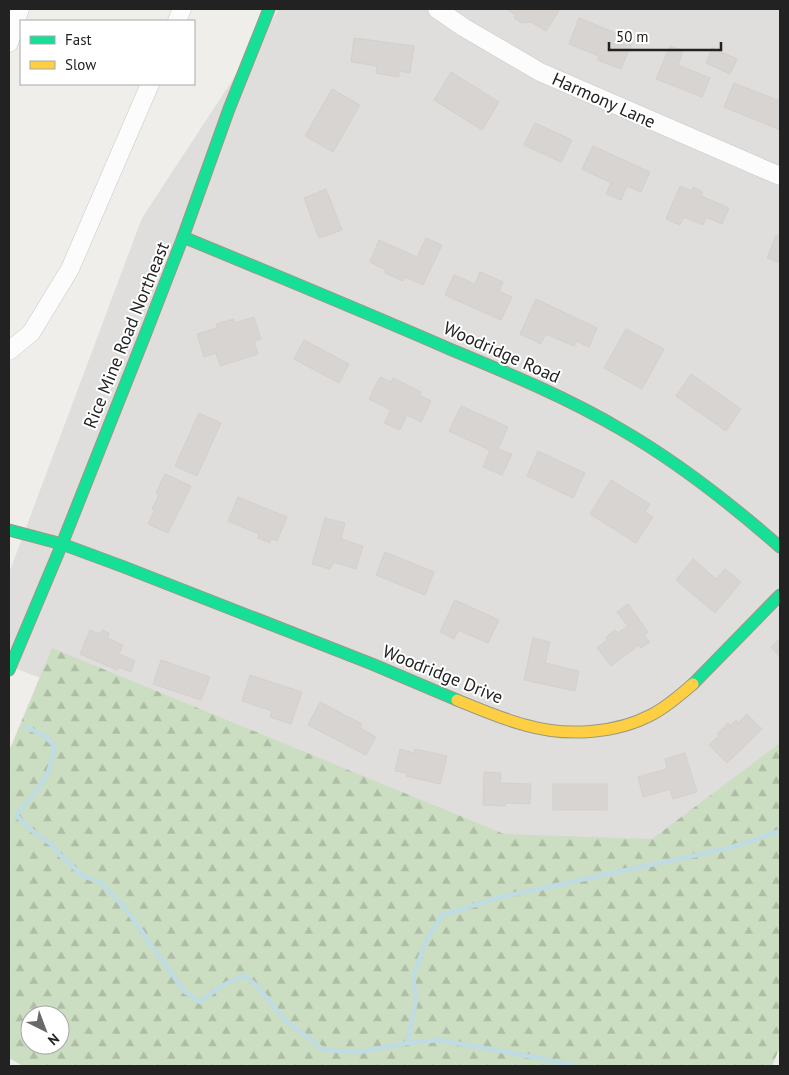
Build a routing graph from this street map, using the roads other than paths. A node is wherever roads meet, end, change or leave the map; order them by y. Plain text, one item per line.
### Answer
1 (20, 9) edge
2 (269, 9) edge
3 (437, 9) edge
4 (9, 43) edge
5 (150, 85) edge
6 (780, 176) edge
7 (183, 237) junction
8 (9, 351) edge
9 (9, 530) edge
10 (62, 544) junction
11 (780, 547) edge
12 (780, 595) edge
13 (9, 670) edge

1 - 4 street
2 - 7 street, Rice Mine Road Northeast
3 - 6 street, Harmony Lane
5 - 8 street
7 - 10 street, Rice Mine Road Northeast
7 - 11 street, Woodridge Road
9 - 10 street, Woodridge Drive
10 - 12 street, Woodridge Drive
10 - 13 street, Rice Mine Road Northeast

